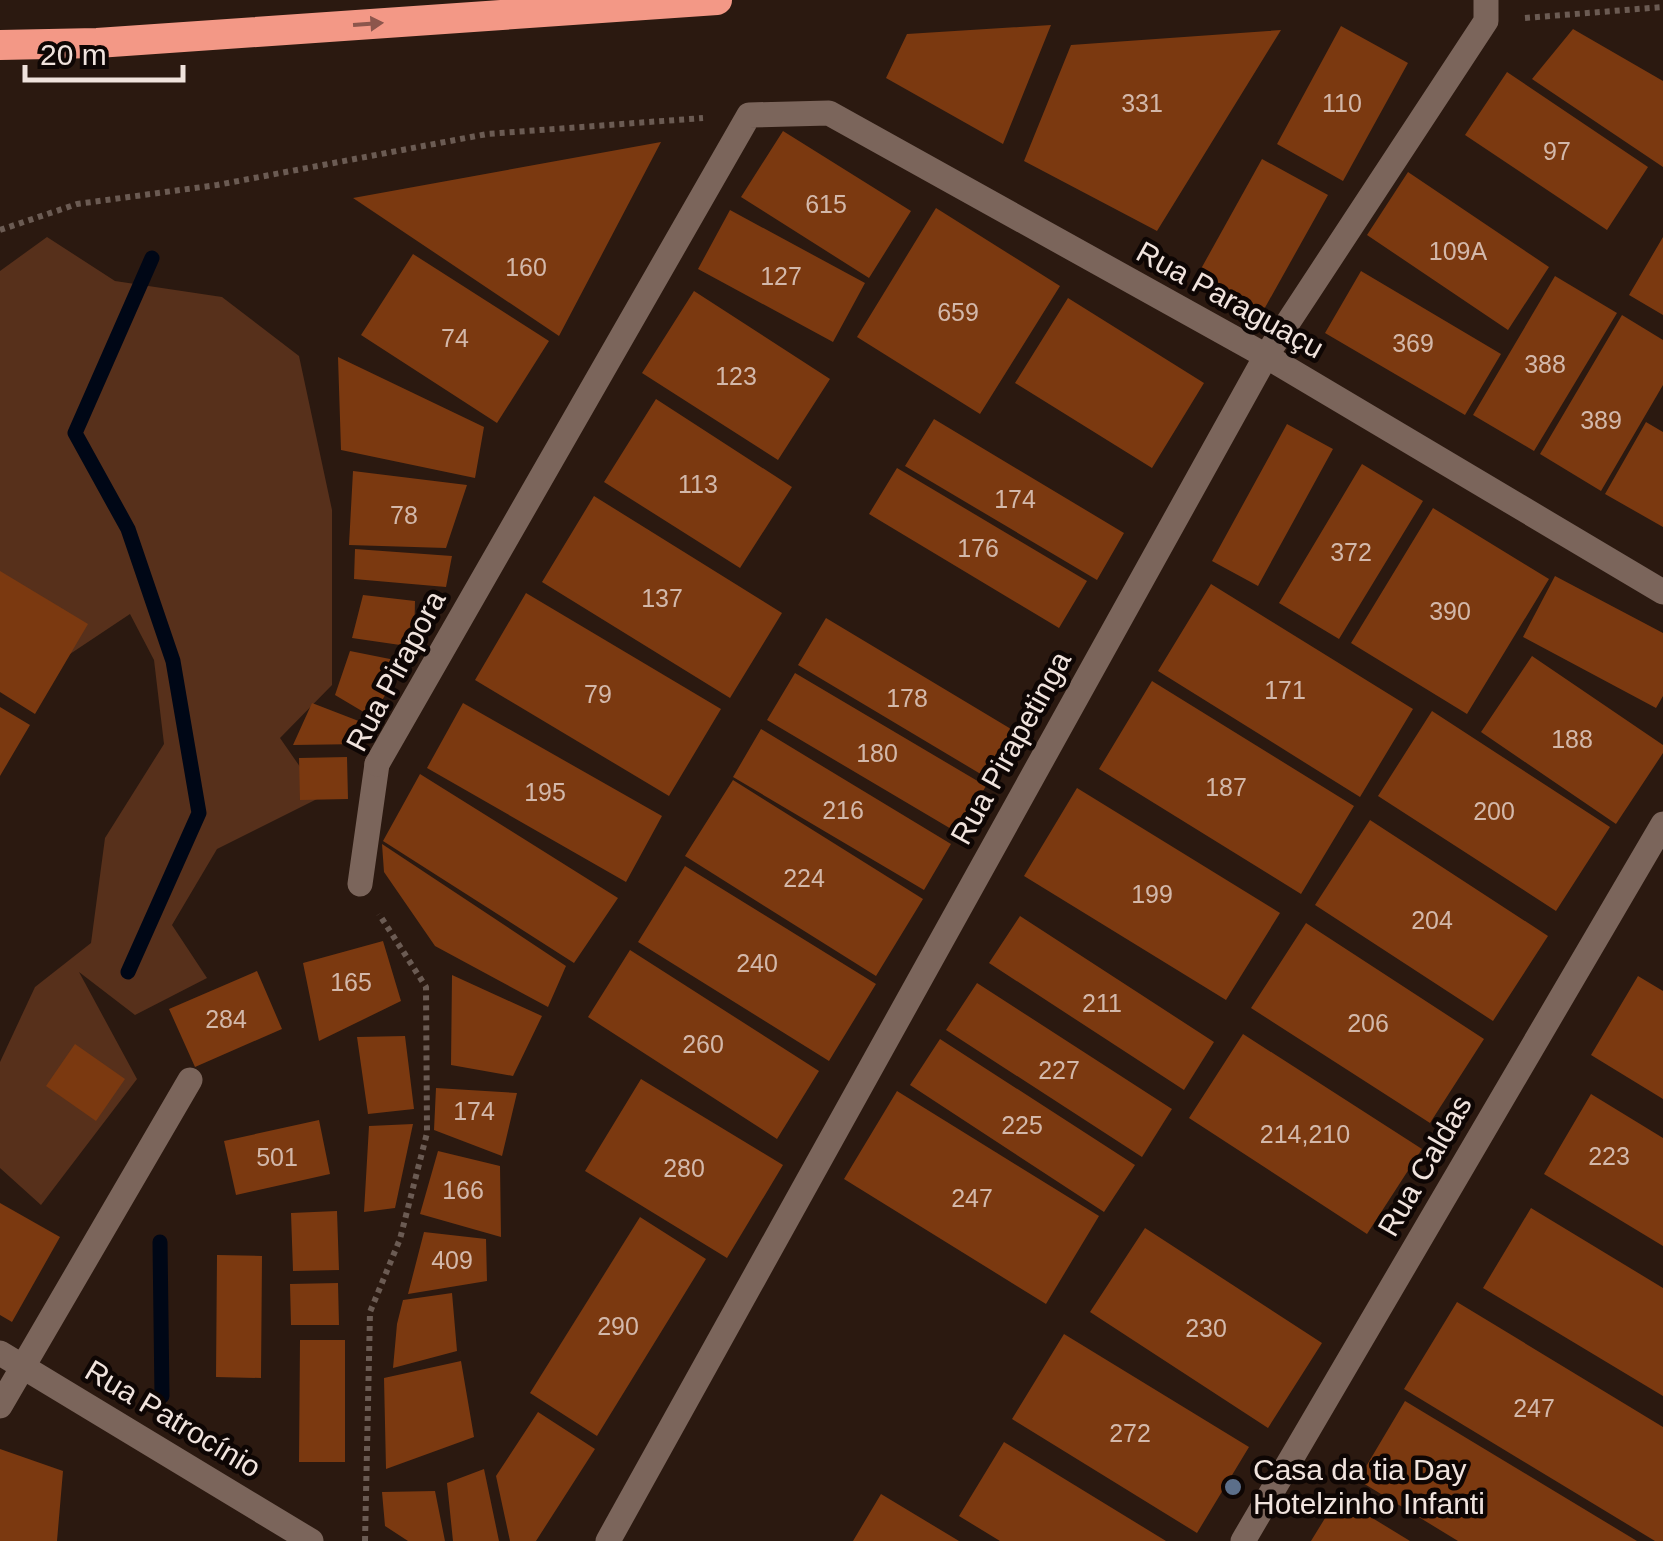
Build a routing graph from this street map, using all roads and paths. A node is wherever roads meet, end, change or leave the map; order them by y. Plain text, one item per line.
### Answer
1 (717, 0) edge
2 (1663, 7) edge
3 (1486, 11) edge
4 (0, 45) edge
5 (749, 114) junction
6 (0, 230) edge
7 (1266, 356) junction
8 (1663, 592) edge
9 (1663, 824) edge
10 (360, 884) joint
11 (190, 1080) dead end
12 (0, 1353) edge
13 (23, 1366) junction
14 (0, 1406) edge
15 (311, 1541) edge
16 (365, 1541) edge
17 (608, 1541) edge
18 (1243, 1541) edge

4 -> 1 highway
2 - 3 path
3 - 7 street, Rua Pirapetinga
5 - 6 path
5 - 7 street, Rua Paraguaçu
5 - 10 street, Rua Pirapora
7 - 8 street, Rua Paraguaçu
7 - 17 street, Rua Pirapetinga
9 - 18 street, Rua Caldas
10 - 16 path
11 - 13 street
12 - 13 street, Rua Patrocínio
13 - 14 street
13 - 15 street, Rua Patrocínio

